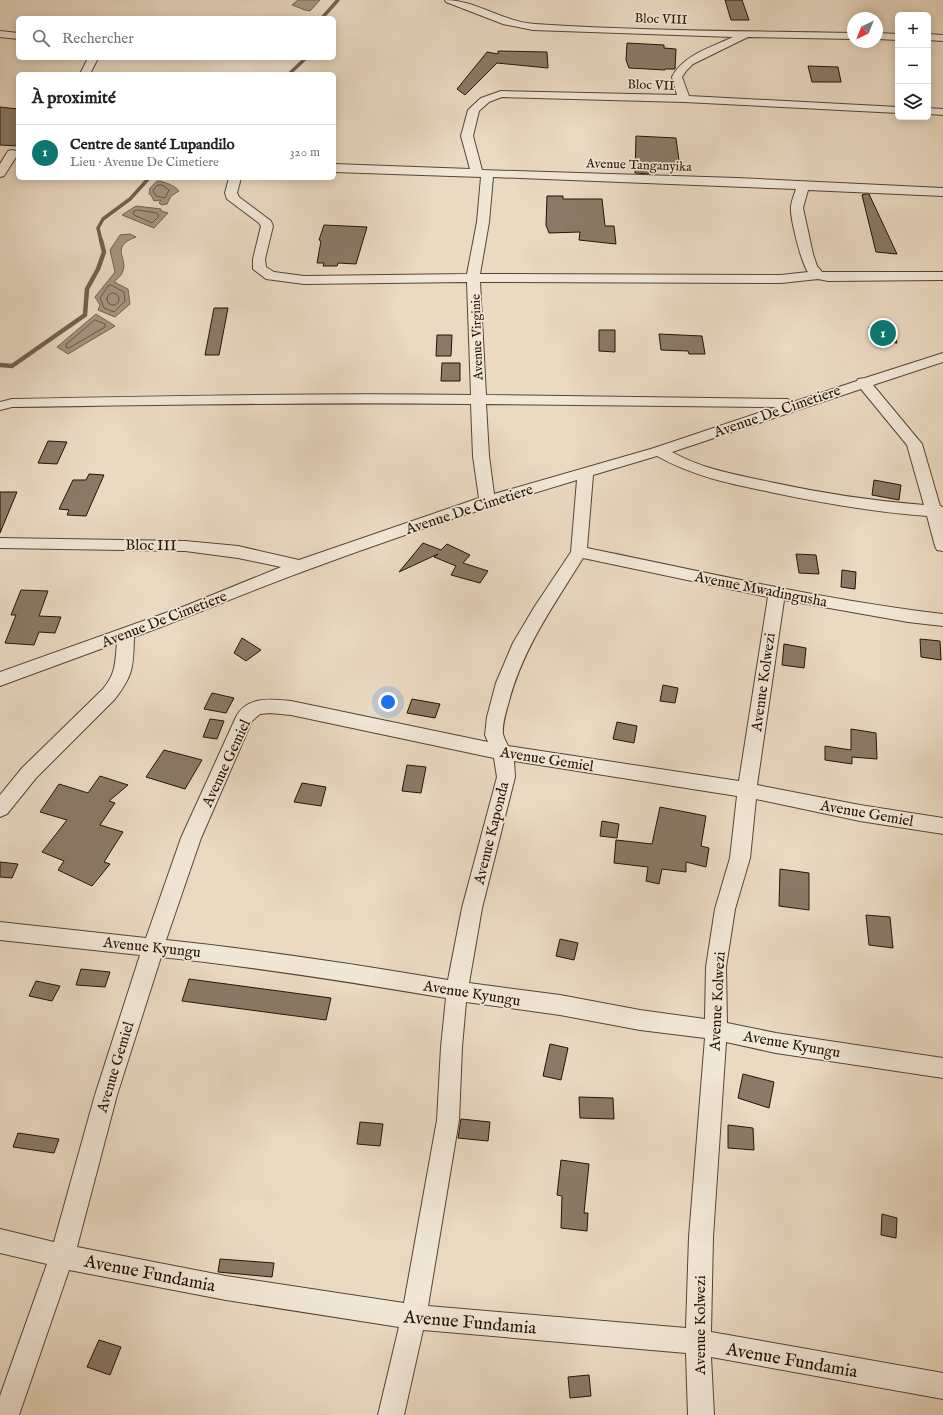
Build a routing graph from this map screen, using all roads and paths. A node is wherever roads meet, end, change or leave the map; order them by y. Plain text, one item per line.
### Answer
1 (450, 0) edge
2 (0, 34) edge
3 (747, 34) junction
4 (16, 36) edge
5 (847, 36) edge
6 (883, 36) edge
7 (895, 37) edge
8 (931, 37) edge
9 (943, 38) edge
10 (92, 60) edge
11 (86, 72) edge
12 (684, 99) junction
13 (895, 110) edge
14 (931, 111) edge
15 (943, 112) edge
16 (10, 154) edge
17 (336, 168) edge
18 (0, 173) edge
19 (482, 173) junction
20 (234, 180) edge
21 (803, 186) junction
22 (943, 192) edge
23 (818, 275) junction
24 (943, 276) edge
25 (474, 278) junction
26 (943, 356) edge
27 (863, 382) junction
28 (479, 398) junction
29 (801, 403) junction
30 (0, 406) edge
31 (659, 450) junction
32 (584, 474) junction
33 (487, 501) junction
34 (938, 512) edge
35 (0, 543) edge
36 (943, 546) edge
37 (579, 552) junction
38 (300, 566) junction
39 (777, 593) junction
40 (943, 620) edge
41 (126, 633) junction
42 (0, 679) edge
43 (502, 752) junction
44 (748, 790) junction
45 (0, 809) edge
46 (943, 826) edge
47 (0, 930) edge
48 (153, 948) junction
49 (457, 991) junction
50 (716, 1030) junction
51 (943, 1068) edge
52 (0, 1241) edge
53 (62, 1256) junction
54 (414, 1317) junction
55 (698, 1342) junction
56 (943, 1386) edge
57 (6, 1415) edge
58 (391, 1415) edge
59 (701, 1415) edge

1 - 3 street, Bloc VIII
2 - 4 street
3 - 5 street, Bloc VIII
3 - 12 street
6 - 7 street
8 - 9 street
10 - 11 street
12 - 13 street, Bloc VII
12 - 19 street, Bloc VII
14 - 15 street
16 - 18 street
17 - 19 street, Avenue Tanganyika
19 - 21 street, Avenue Tanganyika
19 - 25 street, Avenue Virginie
20 - 25 street
21 - 22 street, Avenue Tanganyika
21 - 23 street
23 - 24 street
23 - 25 street
25 - 28 street, Avenue Virginie
26 - 27 street, Avenue De Cimetiere
27 - 29 street, Avenue De Cimetiere
27 - 34 street
28 - 29 street
28 - 30 street
28 - 33 street, Avenue Virginie
29 - 31 street, Avenue De Cimetiere
31 - 32 street, Avenue De Cimetiere
31 - 34 street
32 - 33 street, Avenue De Cimetiere
32 - 37 street
33 - 38 street, Avenue De Cimetiere
34 - 36 street
35 - 38 street, Bloc III
37 - 39 street, Avenue Mwadingusha
37 - 43 street, Avenue Kaponda
38 - 41 street, Avenue De Cimetiere
39 - 40 street, Avenue Mwadingusha
39 - 44 street, Avenue Kolwezi
41 - 42 street, Avenue De Cimetiere
41 - 45 street
43 - 44 street, Avenue Gemiel
43 - 48 street, Avenue Gemiel
43 - 49 street, Avenue Kaponda
44 - 46 street, Avenue Gemiel
44 - 50 street, Avenue Kolwezi
47 - 48 street, Avenue Kyungu
48 - 49 street, Avenue Kyungu
48 - 53 street, Avenue Gemiel
49 - 50 street, Avenue Kyungu
49 - 54 street, Avenue Kaponda
50 - 51 street, Avenue Kyungu
50 - 55 street, Avenue Kolwezi
52 - 53 street, Avenue Fundamia
53 - 54 street, Avenue Fundamia
53 - 57 street, Avenue Gemiel
54 - 55 street, Avenue Fundamia
54 - 58 street, Avenue Kaponda
55 - 56 street, Avenue Fundamia
55 - 59 street, Avenue Kolwezi

